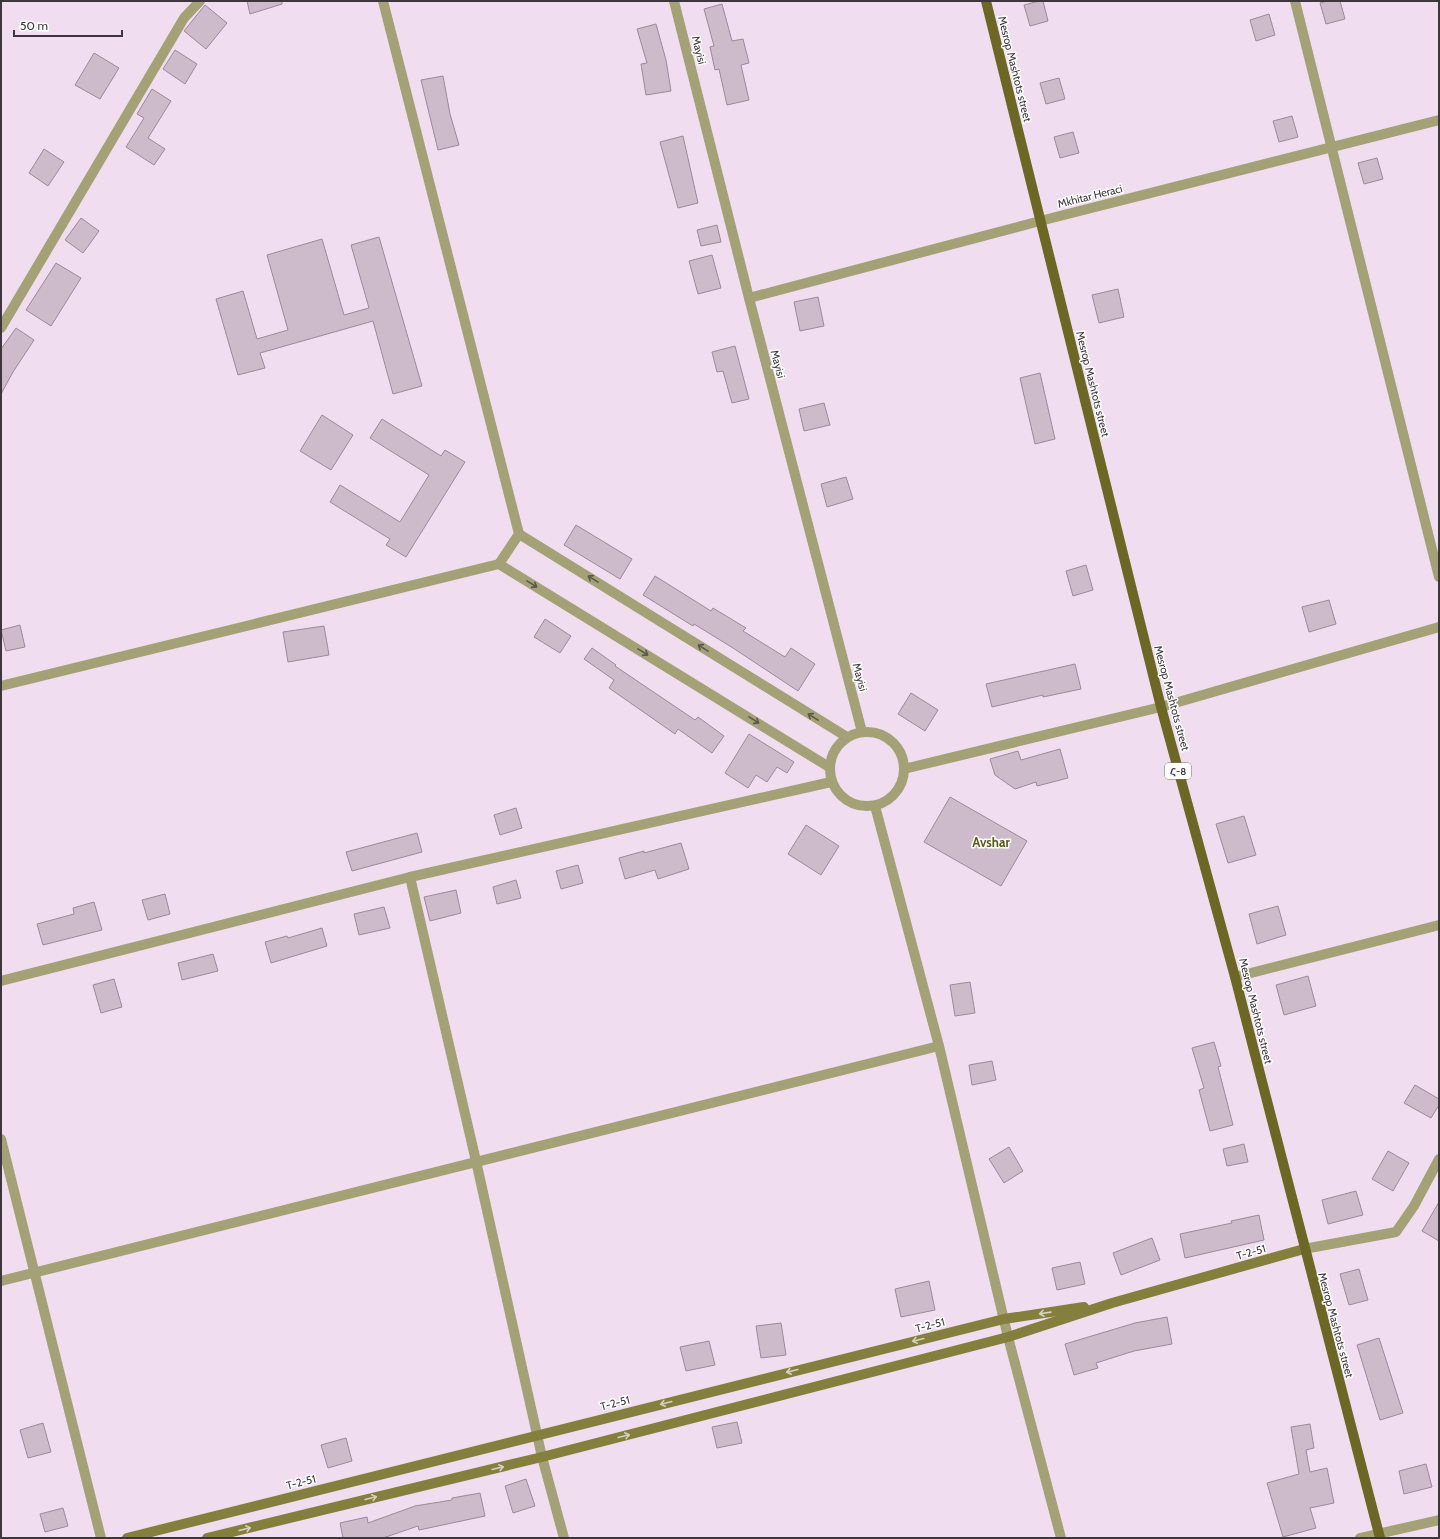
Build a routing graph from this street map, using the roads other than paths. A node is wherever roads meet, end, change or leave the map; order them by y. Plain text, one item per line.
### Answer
1 (200, 1) edge
2 (383, 1) edge
3 (674, 1) edge
4 (986, 1) edge
5 (1295, 1) edge
6 (1439, 120) edge
7 (1331, 147) junction
8 (1040, 221) junction
9 (749, 298) junction
10 (1, 328) edge
11 (519, 534) junction
12 (499, 564) junction
13 (1439, 577) edge
14 (1439, 627) edge
15 (1, 686) edge
16 (1161, 707) junction
17 (862, 732) junction
18 (847, 737) junction
19 (829, 767) junction
20 (904, 769) junction
21 (831, 782) junction
22 (874, 806) junction
23 (410, 877) junction
24 (1439, 925) edge
25 (1235, 977) junction
26 (1, 981) edge
27 (939, 1046) junction
28 (1, 1139) edge
29 (1439, 1159) edge
30 (476, 1161) junction
31 (1304, 1249) junction
32 (34, 1273) junction
33 (1, 1281) edge
34 (1112, 1303) junction
35 (1004, 1319) junction
36 (1008, 1337) junction
37 (537, 1434) junction
38 (542, 1457) junction
39 (1439, 1520) edge
40 (1379, 1536) edge
41 (101, 1538) edge
42 (127, 1538) edge
43 (207, 1538) edge
44 (564, 1538) edge
45 (1061, 1538) edge
46 (1360, 1538) edge

1 - 10 street
2 - 11 street
3 - 9 street, Mayisi
4 - 8 main road, Mesrop Mashtots street / Հ-8
5 - 7 street
6 - 7 street, Mkhitar Heraci
7 - 8 street, Mkhitar Heraci
7 - 13 street
8 - 9 street, Mkhitar Heraci
8 - 16 main road, Mesrop Mashtots street / Հ-8
9 - 17 street, Mayisi
11 - 12 street
18 -> 11 street
12 - 15 street
12 -> 19 street
14 - 16 street
16 - 20 street
16 - 25 main road, Mesrop Mashtots street / Հ-8
17 - 18 street
17 - 20 street
18 - 19 street
19 - 21 street
20 - 22 street
21 - 22 street
21 - 23 street
22 - 27 street
23 - 26 street
23 - 30 street
24 - 25 street
25 - 31 main road, Mesrop Mashtots street / Հ-8
27 - 30 street
27 - 35 street
28 - 32 street
29 - 31 street
30 - 32 street
30 - 37 street
31 - 34 street, T-2-51
31 - 40 main road, Mesrop Mashtots street / Հ-8
32 - 33 street
32 - 41 street
34 -> 35 street, T-2-51
34 - 36 street, T-2-51
35 - 36 street
35 -> 37 street, T-2-51
38 -> 36 street, T-2-51
36 - 45 street
37 - 38 street
37 - 42 street, T-2-51
43 -> 38 street, T-2-51
38 - 44 street
39 - 40 street
40 - 46 street

